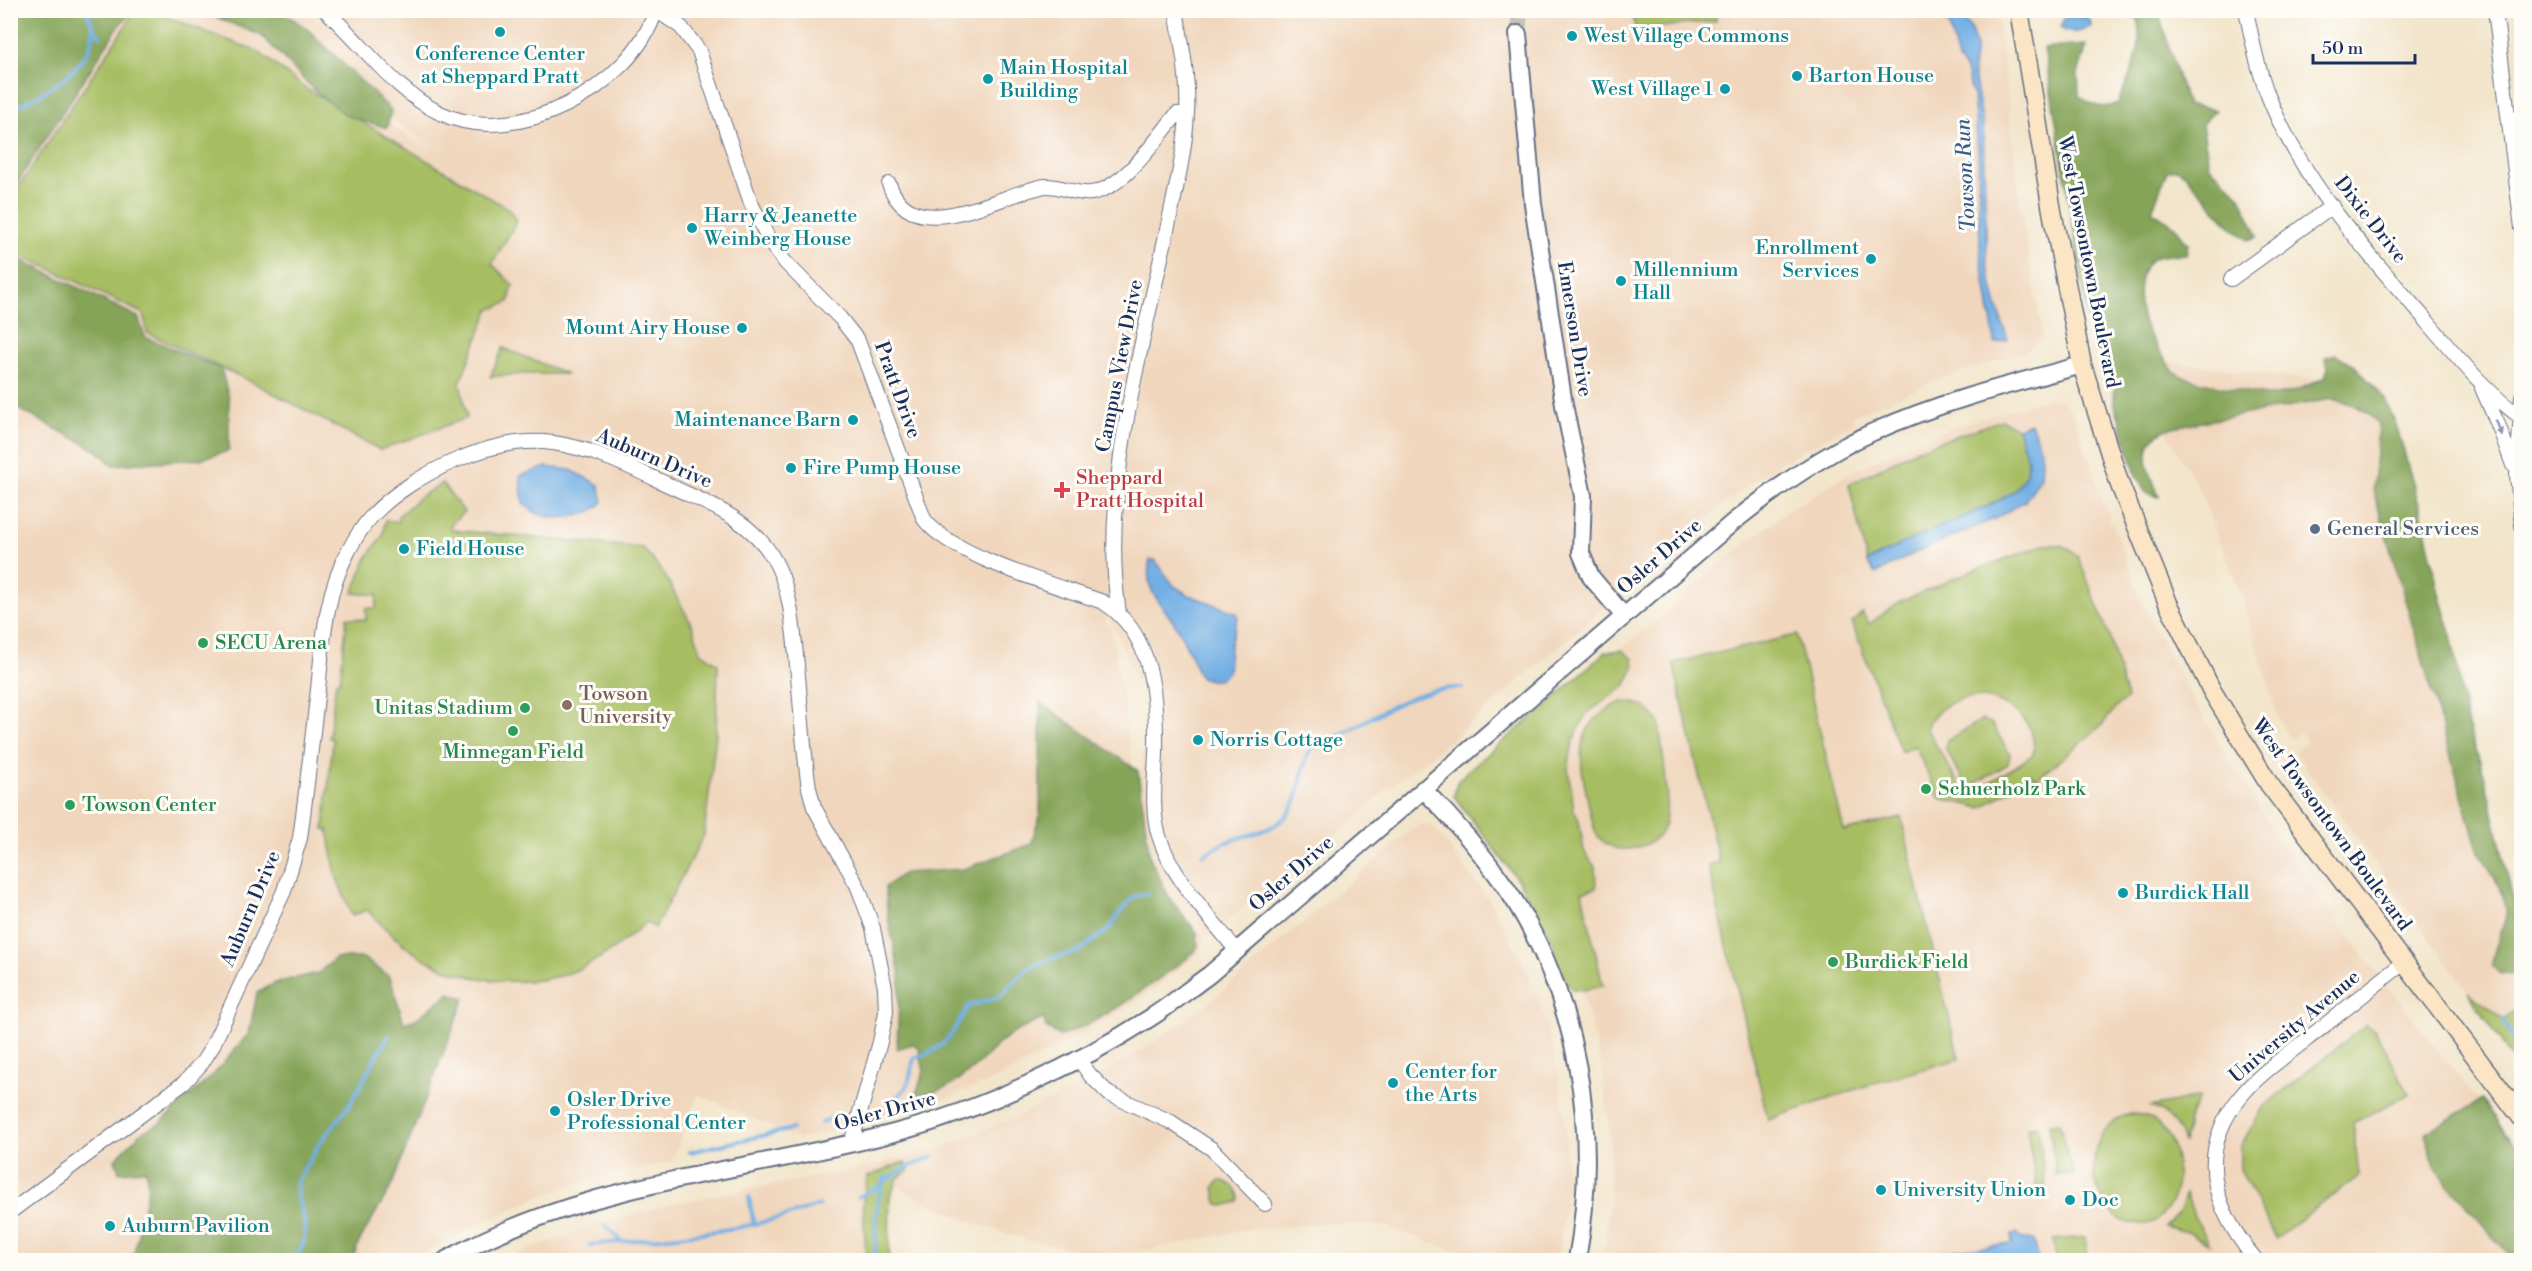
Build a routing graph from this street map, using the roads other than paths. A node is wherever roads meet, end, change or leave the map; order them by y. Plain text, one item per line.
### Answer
1 (325, 10) edge
2 (656, 10) edge
3 (1176, 10) edge
4 (2019, 10) edge
5 (2246, 10) edge
6 (2495, 10) edge
7 (1518, 34) tunnel mouth
8 (1187, 113) junction
9 (889, 183) dead end
10 (2332, 206) junction
11 (2522, 228) edge
12 (2231, 279) dead end
13 (2082, 365) junction
14 (2478, 381) junction
15 (2522, 396) edge
16 (2520, 417) edge
17 (2517, 475) junction
18 (2522, 526) edge
19 (1119, 613) junction
20 (1624, 616) junction
21 (1423, 789) junction
22 (1236, 950) junction
23 (2403, 963) junction
24 (1078, 1058) junction
25 (2522, 1118) edge
26 (851, 1144) junction
27 (1265, 1204) dead end
28 (10, 1212) edge
29 (446, 1260) edge
30 (1576, 1260) edge
31 (2256, 1260) edge

1 - 2 street
2 - 19 street, Pratt Drive
3 - 8 street, Campus View Drive
4 - 13 main road, West Towsontown Boulevard
5 - 10 street, Dixie Drive
6 - 11 street
7 - 20 street, Emerson Drive
8 - 9 street
8 - 19 street, Campus View Drive
10 - 12 street
10 - 14 street, Dixie Drive
13 - 20 street, Osler Drive
13 - 23 main road, West Towsontown Boulevard
14 - 16 street, Dixie Drive
14 -> 17 street
15 - 16 street
16 - 17 street
17 - 18 street
19 - 22 street, Campus View Drive
20 - 21 street, Osler Drive
21 - 22 street, Osler Drive
21 - 30 street
22 - 24 street, Osler Drive
23 - 25 main road, West Towsontown Boulevard
23 - 31 street, University Avenue
24 - 26 street, Osler Drive
24 - 27 street
26 - 28 street, Auburn Drive
26 - 29 street, Osler Drive

